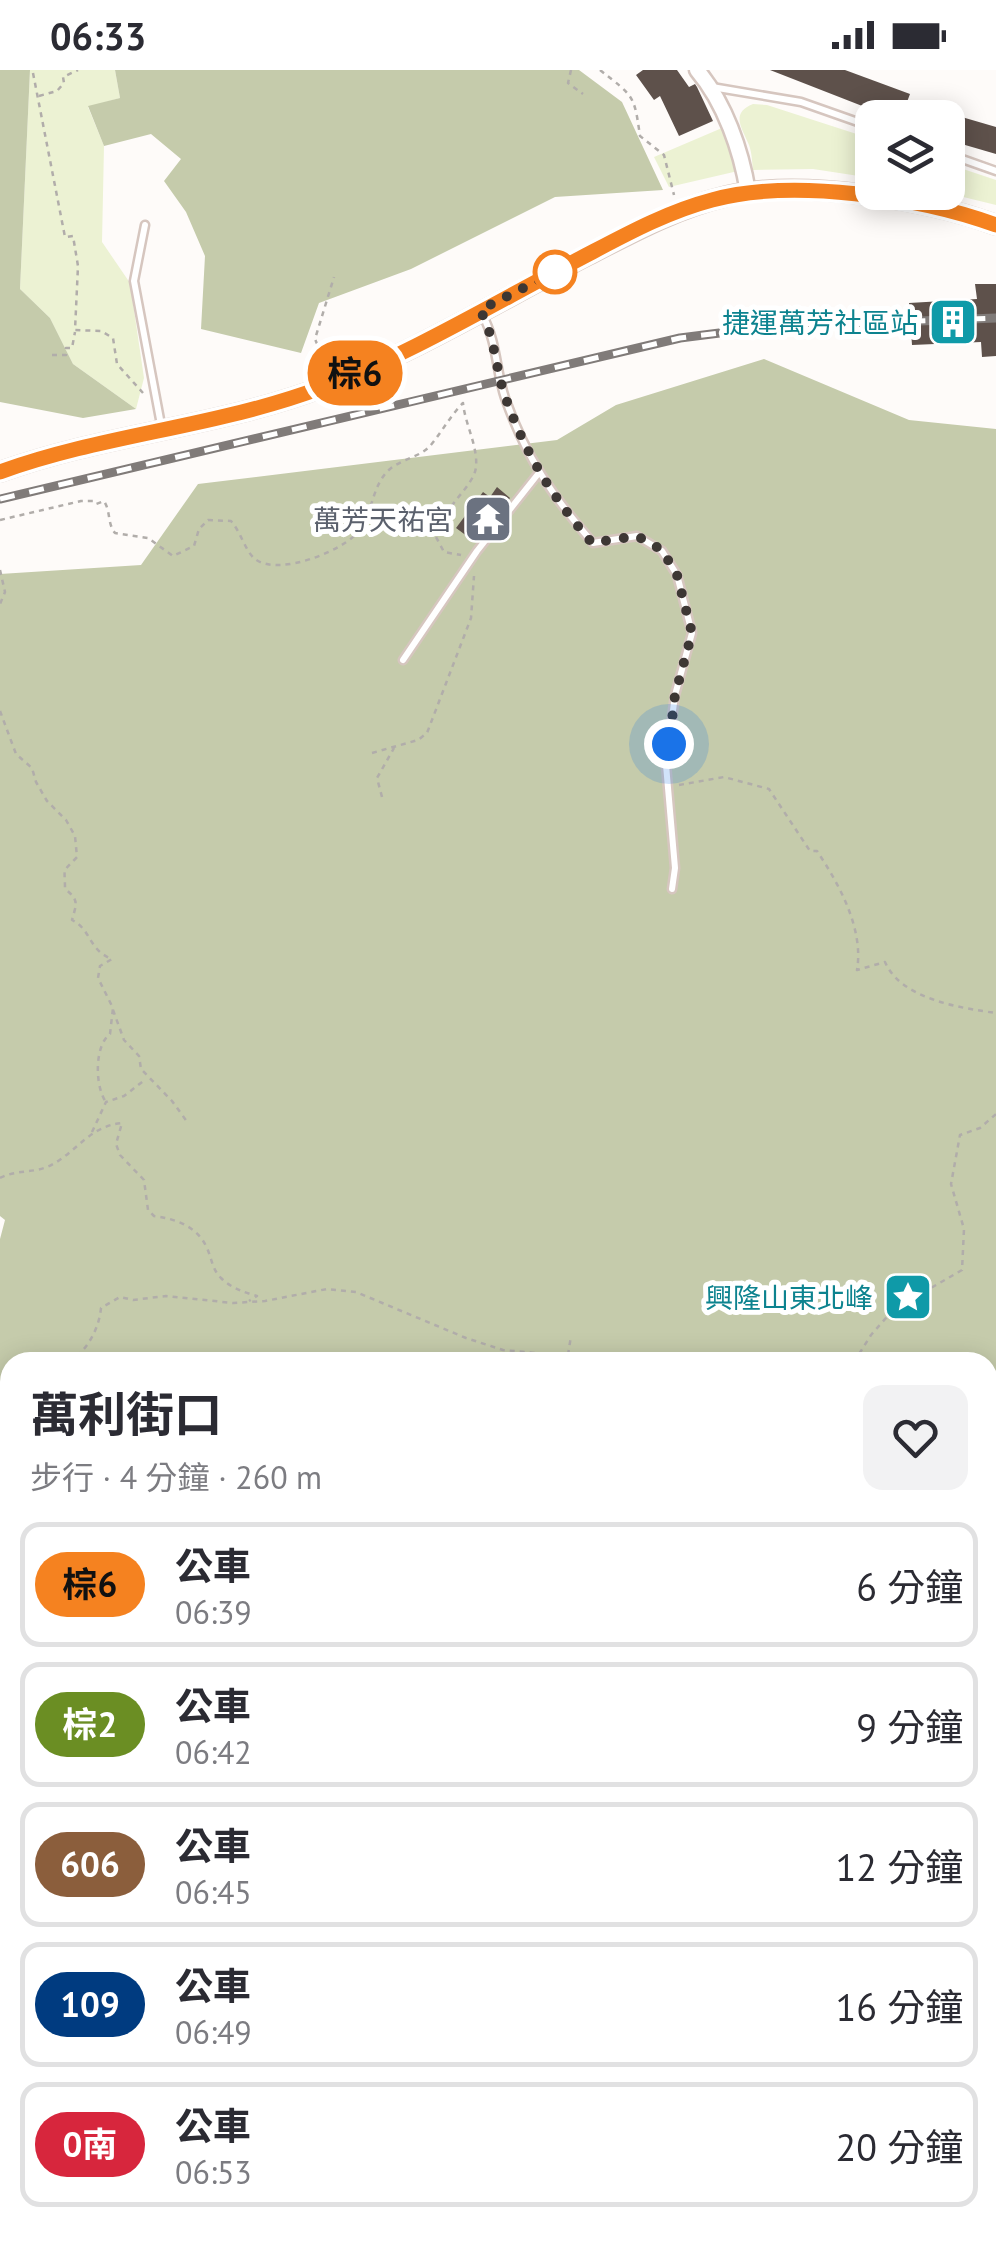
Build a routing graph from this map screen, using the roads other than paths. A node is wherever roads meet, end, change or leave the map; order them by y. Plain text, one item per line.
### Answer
1 (697, 70) edge
2 (711, 86) junction
3 (855, 120) edge
4 (965, 160) edge
5 (996, 171) edge
6 (748, 192) junction
7 (145, 224) dead end
8 (996, 225) edge
9 (480, 310) junction
10 (162, 431) junction
11 (0, 472) edge
12 (538, 474) junction
13 (404, 660) dead end
14 (672, 889) dead end

1 - 2 street
2 - 3 lane
2 - 6 street
4 - 5 lane
6 - 8 street
6 - 9 street
7 - 10 lane
9 - 10 street
9 - 12 lane
10 - 11 street
12 - 13 lane
12 - 14 lane

